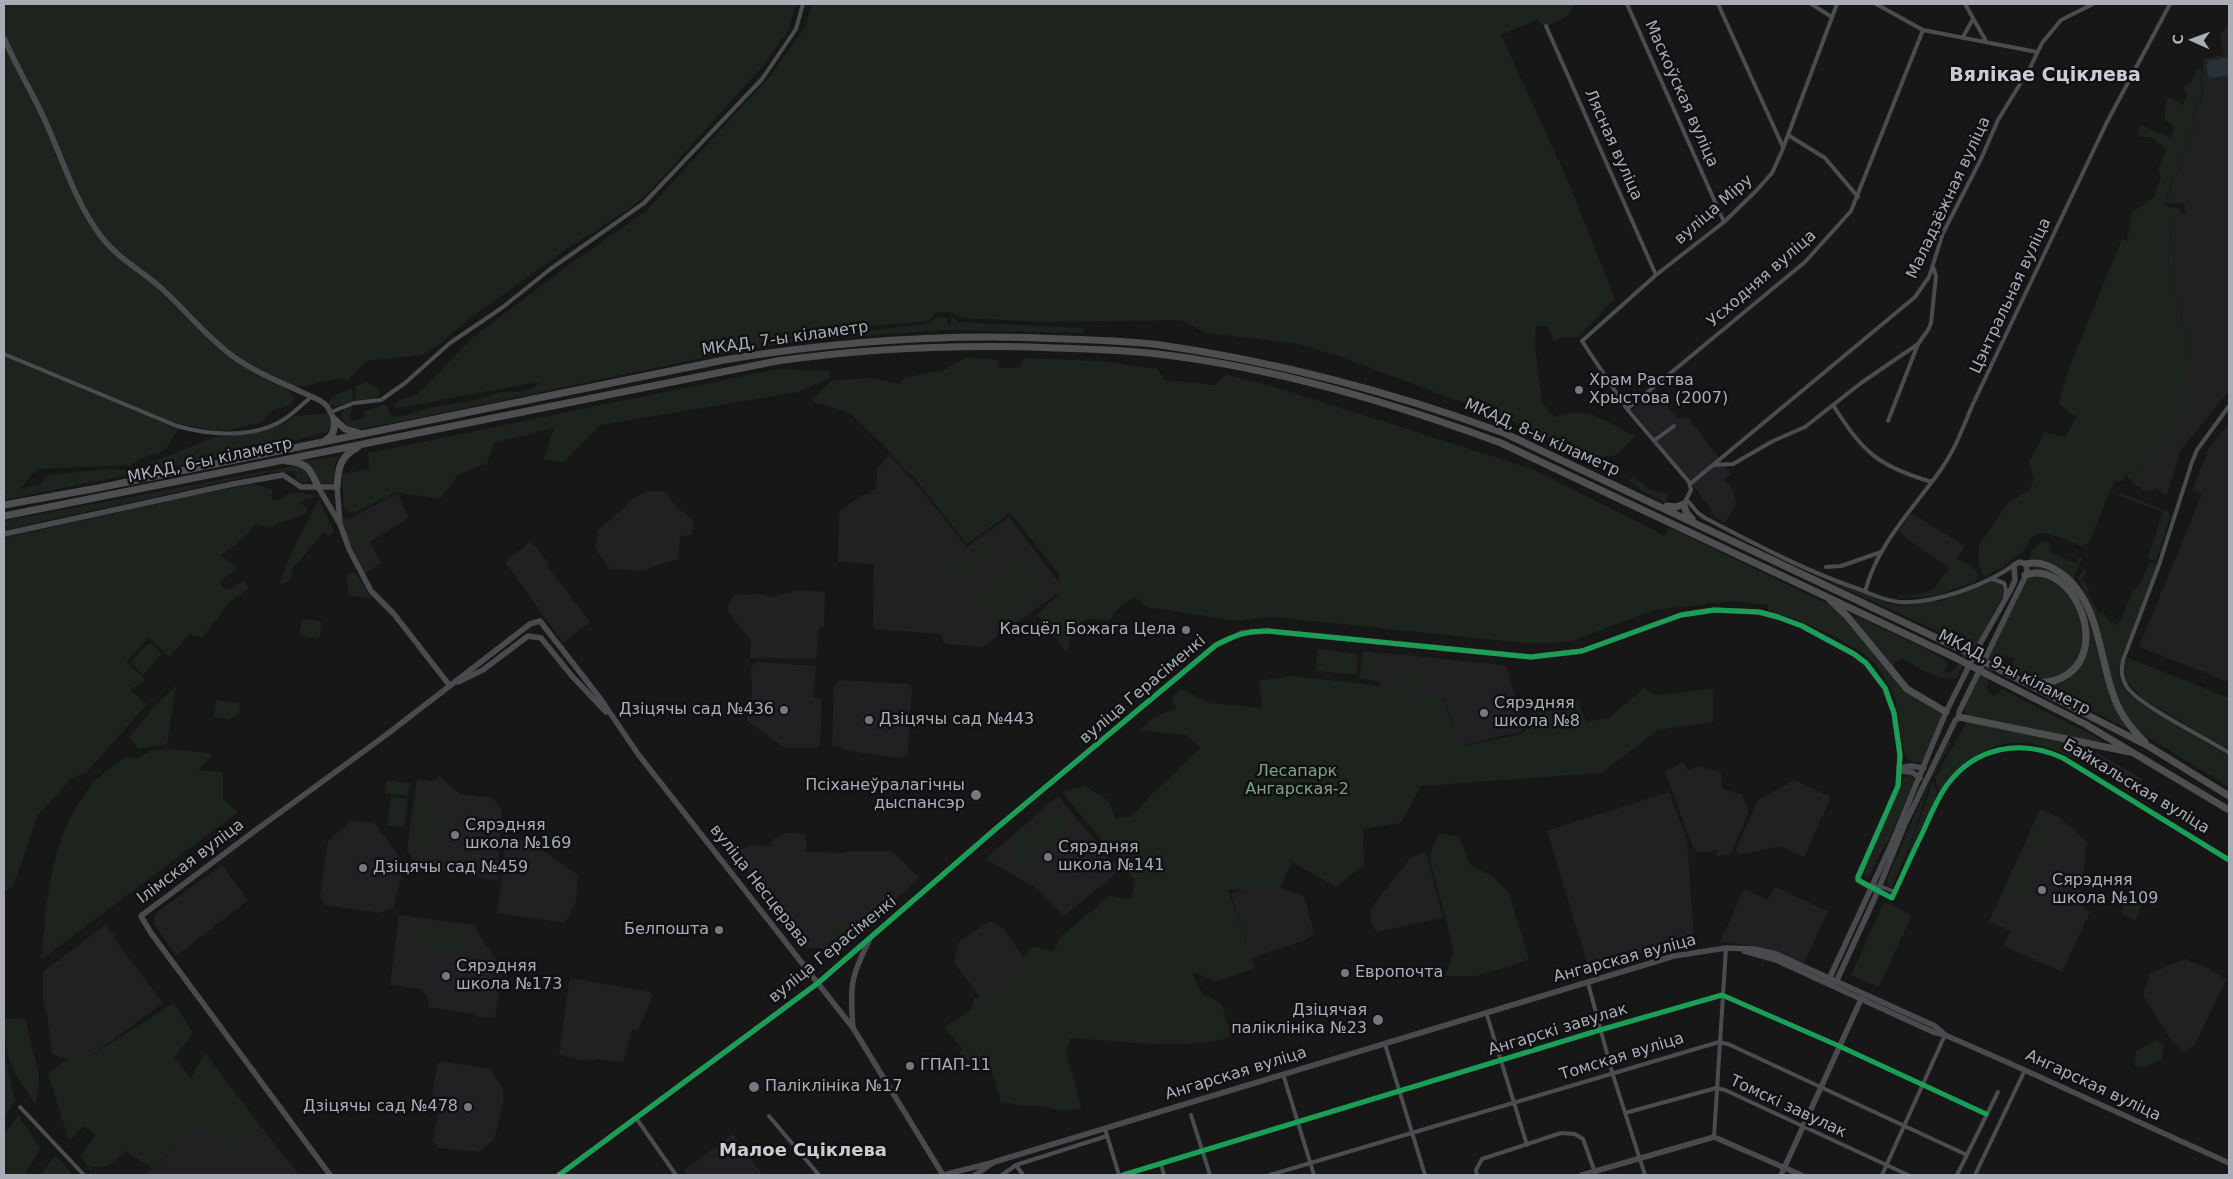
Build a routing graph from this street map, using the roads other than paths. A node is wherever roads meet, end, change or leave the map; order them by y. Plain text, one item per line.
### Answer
1 (803, 4) edge
2 (1627, 4) edge
3 (1718, 4) edge
4 (1811, 4) edge
5 (1837, 4) edge
6 (1876, 4) edge
7 (1965, 4) edge
8 (2093, 4) edge
9 (2170, 4) edge
10 (1832, 16) junction
11 (1972, 18) junction
12 (1546, 26) dead end
13 (1923, 30) junction
14 (1964, 37) junction
15 (4, 38) edge
16 (1986, 41) junction
17 (2037, 52) junction
18 (1788, 135) junction
19 (1783, 147) junction
20 (1858, 197) junction
21 (1724, 222) junction
22 (1932, 267) junction
23 (1656, 275) junction
24 (1918, 344) junction
25 (1159, 345) joint
26 (4, 354) edge
27 (1158, 354) joint
28 (310, 398) junction
29 (1833, 405) junction
30 (2229, 406) edge
31 (1627, 409) junction
32 (331, 412) junction
33 (334, 419) junction
34 (1888, 421) dead end
35 (421, 422) joint
36 (1674, 426) dead end
37 (422, 432) joint
38 (367, 434) junction
39 (1655, 440) junction
40 (320, 442) junction
41 (364, 443) junction
42 (276, 461) junction
43 (1713, 465) junction
44 (1932, 482) junction
45 (1690, 484) junction
46 (318, 487) junction
47 (337, 487) junction
48 (1648, 500) junction
49 (1685, 502) junction
50 (4, 505) edge
51 (4, 516) edge
52 (1696, 523) junction
53 (340, 524) junction
54 (4, 534) edge
55 (1881, 552) junction
56 (2026, 564) junction
57 (2014, 565) junction
58 (1784, 566) joint
59 (1826, 567) dead end
60 (2015, 573) junction
61 (1779, 575) joint
62 (2025, 575) junction
63 (1987, 579) junction
64 (1865, 592) junction
65 (1826, 596) junction
66 (2004, 603) junction
67 (549, 633) junction
68 (541, 638) junction
69 (488, 655) junction
70 (493, 662) junction
71 (1866, 663) joint
72 (580, 671) junction
73 (572, 676) junction
74 (2018, 679) junction
75 (453, 684) junction
76 (1947, 712) junction
77 (1958, 717) junction
78 (613, 719) junction
79 (2150, 747) junction
80 (2137, 753) junction
81 (2229, 753) edge
82 (1900, 755) junction
83 (1910, 766) junction
84 (1924, 768) junction
85 (1899, 770) junction
86 (1922, 779) junction
87 (2229, 796) edge
88 (2229, 810) edge
89 (2229, 860) edge
90 (1871, 888) junction
91 (1879, 889) junction
92 (1895, 892) junction
93 (872, 937) junction
94 (1726, 948) junction
95 (1837, 980) junction
96 (1830, 981) junction
97 (818, 983) junction
98 (1588, 983) junction
99 (1722, 995) junction
100 (1863, 995) junction
101 (1486, 1012) junction
102 (853, 1028) junction
103 (1600, 1030) junction
104 (1945, 1035) junction
105 (1719, 1042) junction
106 (1385, 1044) junction
107 (1839, 1046) junction
108 (1500, 1060) junction
109 (2025, 1070) junction
110 (1612, 1072) junction
111 (1283, 1074) junction
112 (1923, 1085) junction
113 (1821, 1087) junction
114 (1716, 1088) junction
115 (1400, 1091) junction
116 (1998, 1092) dead end
117 (1513, 1102) junction
118 (20, 1107) dead end
119 (1625, 1113) junction
120 (1986, 1114) junction
121 (769, 1116) dead end
122 (1191, 1116) dead end
123 (636, 1118) junction
124 (1298, 1122) junction
125 (1904, 1125) junction
126 (1802, 1127) junction
127 (1105, 1129) junction
128 (1412, 1133) junction
129 (1107, 1136) junction
130 (1714, 1137) junction
131 (1527, 1145) junction
132 (1202, 1151) junction
133 (1968, 1155) junction
134 (1639, 1157) junction
135 (994, 1162) junction
136 (1310, 1163) junction
137 (2229, 1163) edge
138 (1161, 1164) junction
139 (1016, 1165) junction
140 (1886, 1165) junction
141 (1784, 1168) junction
142 (1595, 1173) edge
143 (84, 1175) edge
144 (330, 1175) edge
145 (559, 1175) edge
146 (676, 1175) edge
147 (819, 1175) edge
148 (943, 1175) edge
149 (975, 1175) edge
150 (1002, 1175) edge
151 (1023, 1175) edge
152 (1119, 1175) edge
153 (1123, 1175) edge
154 (1164, 1175) edge
155 (1210, 1175) edge
156 (1270, 1175) edge
157 (1314, 1175) edge
158 (1426, 1175) edge
159 (1477, 1175) edge
160 (1582, 1175) edge
161 (1645, 1175) edge
162 (1781, 1175) edge
163 (1801, 1175) edge
164 (1882, 1175) edge
165 (1908, 1175) edge
166 (1957, 1175) edge
167 (1975, 1175) edge

1 - 32 street
2 - 21 street, Маскоўская вуліца
3 - 19 street
4 - 10 street
5 - 10 street, вуліца Міру
6 - 13 street
7 - 11 street
8 - 17 street, Маладзёжная вуліца
9 - 44 street, Цэнтральная вуліца
10 - 18 street, вуліца Міру
11 - 14 street
11 - 16 street
12 - 23 street, Лясная вуліца
13 - 14 street
13 - 20 street, Усходняя вуліца
14 - 16 street
15 - 28 main road
16 - 17 street
17 - 22 street, Маладзёжная вуліца
18 - 19 street, вуліца Міру
18 - 20 street
19 - 21 street, вуліца Міру
20 - 31 street, Усходняя вуліца
21 - 23 street, вуліца Міру
22 - 24 street
22 - 43 street, Маладзёжная вуліца
23 - 31 street, вуліца Міру
24 - 29 street
24 - 34 street
25 - 35 highway, МКАД, 7-ы кіламетр
25 - 48 highway, МКАД, 8-ы кіламетр
26 - 28 street
27 - 37 highway, МКАД, 7-ы кіламетр
27 - 61 highway, МКАД, 8-ы кіламетр
28 - 32 main road
29 - 43 street
29 - 44 street
30 - 81 street
31 - 39 street
32 - 33 main road
33 - 38 highway
33 - 40 highway
35 - 38 highway, МКАД, 6-ы кіламетр
36 - 39 street
37 - 41 highway, МКАД, 6-ы кіламетр
38 - 40 highway, МКАД, 6-ы кіламетр
39 - 45 street
40 - 50 highway, МКАД, 6-ы кіламетр
41 - 42 highway, МКАД, 6-ы кіламетр
41 - 47 highway
42 - 46 highway
42 - 51 highway, МКАД, 6-ы кіламетр
43 - 45 street, Маладзёжная вуліца
44 - 55 street, Цэнтральная вуліца
45 - 49 street
46 - 47 main road
46 - 53 main road
46 - 54 main road
47 - 53 main road
48 - 49 highway
48 - 52 highway, МКАД, 8-ы кіламетр
49 - 52 highway
49 - 64 street
52 - 58 highway, МКАД, 8-ы кіламетр
53 - 75 main road
55 - 59 street
55 - 64 street, Цэнтральная вуліца
56 - 57 main road
56 - 62 main road
56 - 79 highway
57 - 60 main road
57 - 63 street
58 - 74 highway, МКАД, 9-ы кіламетр, bridge
60 - 62 main road
60 - 66 main road
61 - 65 highway, МКАД, 9-ы кіламетр
62 - 74 highway
62 - 77 main road
63 - 64 street
63 - 66 street
65 - 76 highway
65 - 80 highway, МКАД, 9-ы кіламетр, bridge
66 - 76 main road
67 - 68 main road
67 - 69 main road, Ілімская вуліца
67 - 72 main road
68 - 70 main road
68 - 73 main road
69 - 70 main road
69 - 75 main road, Ілімская вуліца
70 - 75 main road
71 - 82 main road, Байкальская вуліца
71 - 93 main road, вуліца Герасіменкі
72 - 73 main road
72 - 78 main road
73 - 78 main road
74 - 79 highway, МКАД, 9-ы кіламетр
75 - 144 main road, Ілімская вуліца
76 - 77 main road
76 - 77 main road
76 - 84 main road
77 - 80 highway
77 - 86 main road
78 - 97 main road, вуліца Несцерава
79 - 87 highway, МКАД, 9-ы кіламетр
80 - 88 highway, МКАД, 9-ы кіламетр
82 - 83 main road
82 - 85 main road, Байкальская вуліца
83 - 84 main road
83 - 85 main road
84 - 86 main road
85 - 86 main road
85 - 90 main road, Байкальская вуліца
86 - 90 main road
86 - 91 main road
89 - 92 street, Байкальская вуліца
90 - 91 main road, Байкальская вуліца
90 - 96 main road
91 - 92 street, Байкальская вуліца
91 - 92 street, Байкальская вуліца
91 - 95 main road
93 - 97 main road, вуліца Герасіменкі
93 - 102 main road
94 - 96 main road, Ангарская вуліца
94 - 98 main road, Ангарская вуліца
94 - 99 street
95 - 96 main road, Ангарская вуліца
95 - 100 main road, Ангарская вуліца
96 - 100 main road, Ангарская вуліца
97 - 102 main road, вуліца Несцерава
97 - 123 main road, вуліца Герасіменкі
98 - 101 main road, Ангарская вуліца
98 - 103 street
99 - 103 street, Ангарскі завулак
99 - 105 street
99 - 107 street
100 - 104 main road, Ангарская вуліца
100 - 107 main road
101 - 106 main road, Ангарская вуліца
101 - 108 street
102 - 148 main road, вуліца Несцерава
103 - 108 street, Ангарскі завулак
103 - 110 street
104 - 109 main road, Ангарская вуліца
104 - 112 street
105 - 110 street, Томская вуліца
105 - 113 street
105 - 114 street
106 - 111 main road, Ангарская вуліца
106 - 115 street
107 - 112 street
107 - 113 main road
108 - 115 street, Ангарскі завулак
108 - 117 street
109 - 137 main road, Ангарская вуліца
109 - 167 street
110 - 117 street, Томская вуліца
110 - 119 street
111 - 124 street
111 - 127 main road, Ангарская вуліца
112 - 120 street
112 - 125 street
113 - 125 street
113 - 126 main road
114 - 119 street, Томскі завулак
114 - 126 street, Томскі завулак
114 - 130 street
115 - 124 street, Ангарскі завулак
115 - 128 street
116 - 120 street
117 - 128 street, Томская вуліца
117 - 131 street
118 - 143 street
119 - 134 street
120 - 133 street
121 - 147 street
122 - 132 street
123 - 145 main road, вуліца Герасіменкі
123 - 146 street
124 - 132 street, Ангарскі завулак
124 - 136 street
125 - 133 street
125 - 140 street
126 - 140 street, Томскі завулак
126 - 141 main road
127 - 129 street
127 - 135 main road, Ангарская вуліца
128 - 136 street, Томская вуліца
128 - 158 street
129 - 139 street
129 - 152 street
130 - 134 main road
130 - 141 main road
131 - 142 street
131 - 159 street
132 - 138 street, Ангарскі завулак
132 - 155 street
133 - 166 street
134 - 142 main road
134 - 161 street
135 - 148 main road
135 - 149 main road, Ангарская вуліца
136 - 156 street, Томская вуліца
136 - 157 street
138 - 153 street, Ангарскі завулак
138 - 154 street
139 - 150 street
139 - 151 street
140 - 164 street
140 - 165 street, Томскі завулак
141 - 162 main road
141 - 163 main road
142 - 160 main road

